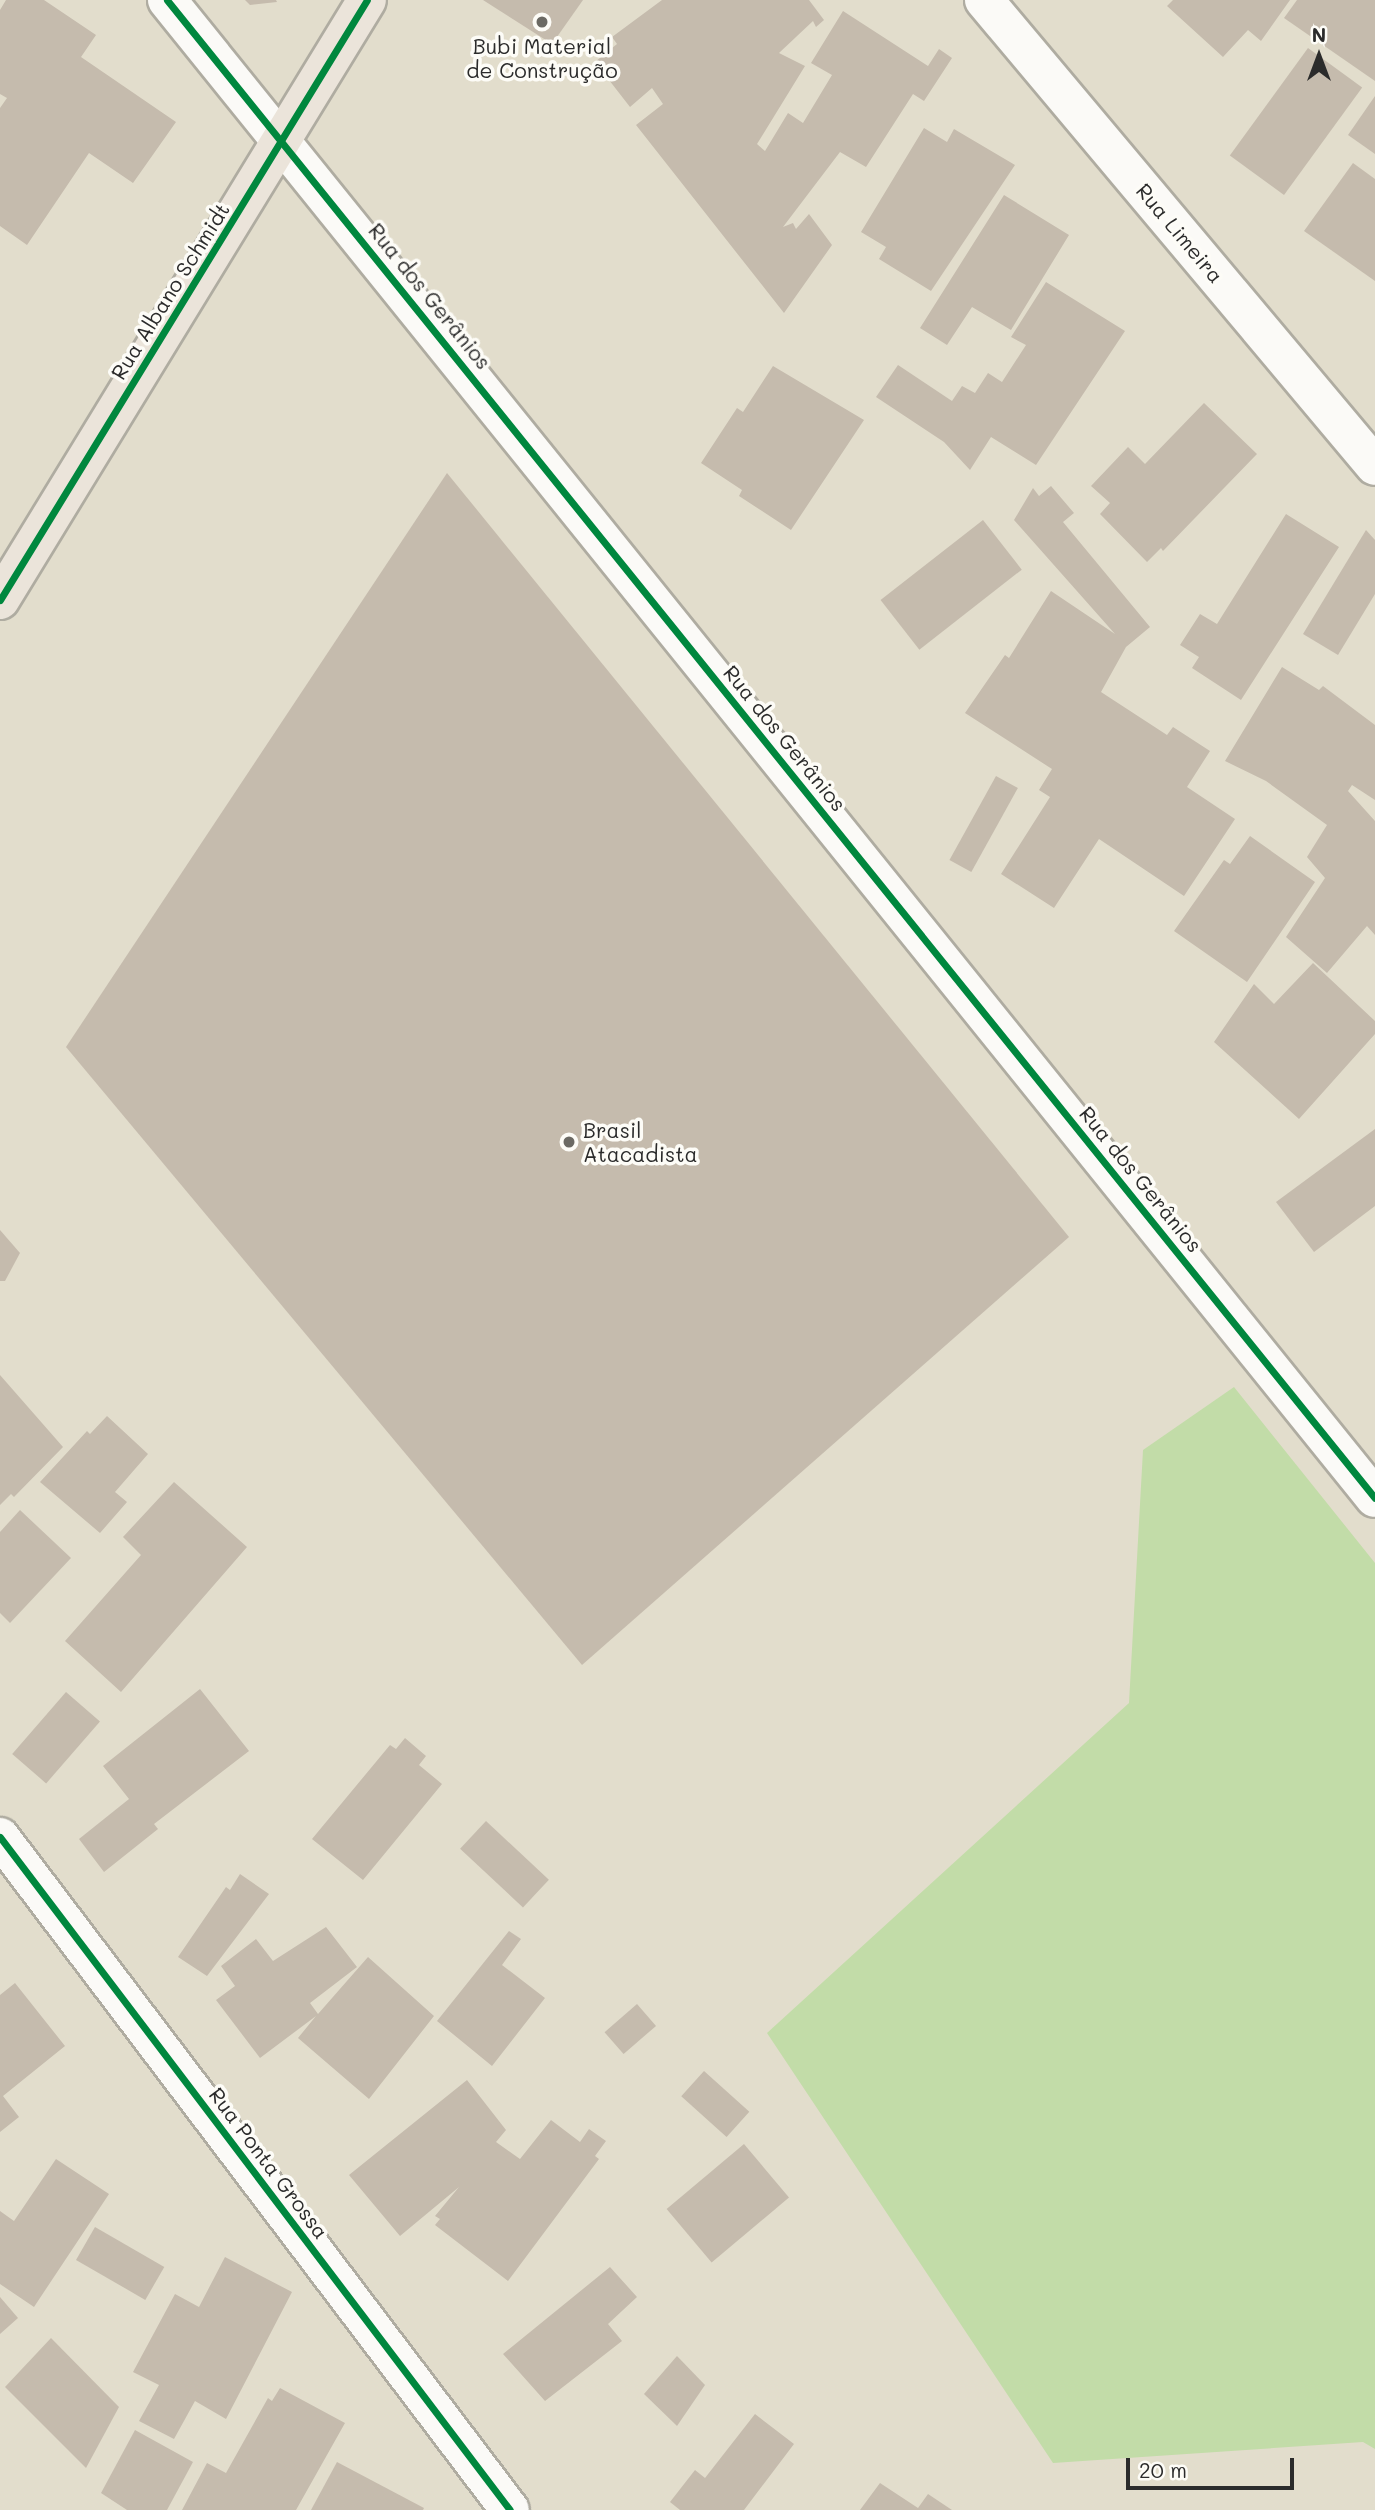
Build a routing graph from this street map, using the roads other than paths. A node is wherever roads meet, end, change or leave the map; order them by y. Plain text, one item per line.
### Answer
1 (167, 0) edge
2 (367, 0) edge
3 (984, 0) edge
4 (283, 141) junction
5 (1375, 466) edge
6 (0, 600) edge
7 (1375, 1498) edge
8 (0, 1837) edge
9 (510, 2510) edge

1 - 4 street, Rua dos Gerânios
2 - 4 main road, Rua Albano Schmidt
3 - 5 street, Rua Limeira
4 - 6 main road, Rua Albano Schmidt
4 - 7 street, Rua dos Gerânios
8 - 9 street, Rua Ponta Grossa

